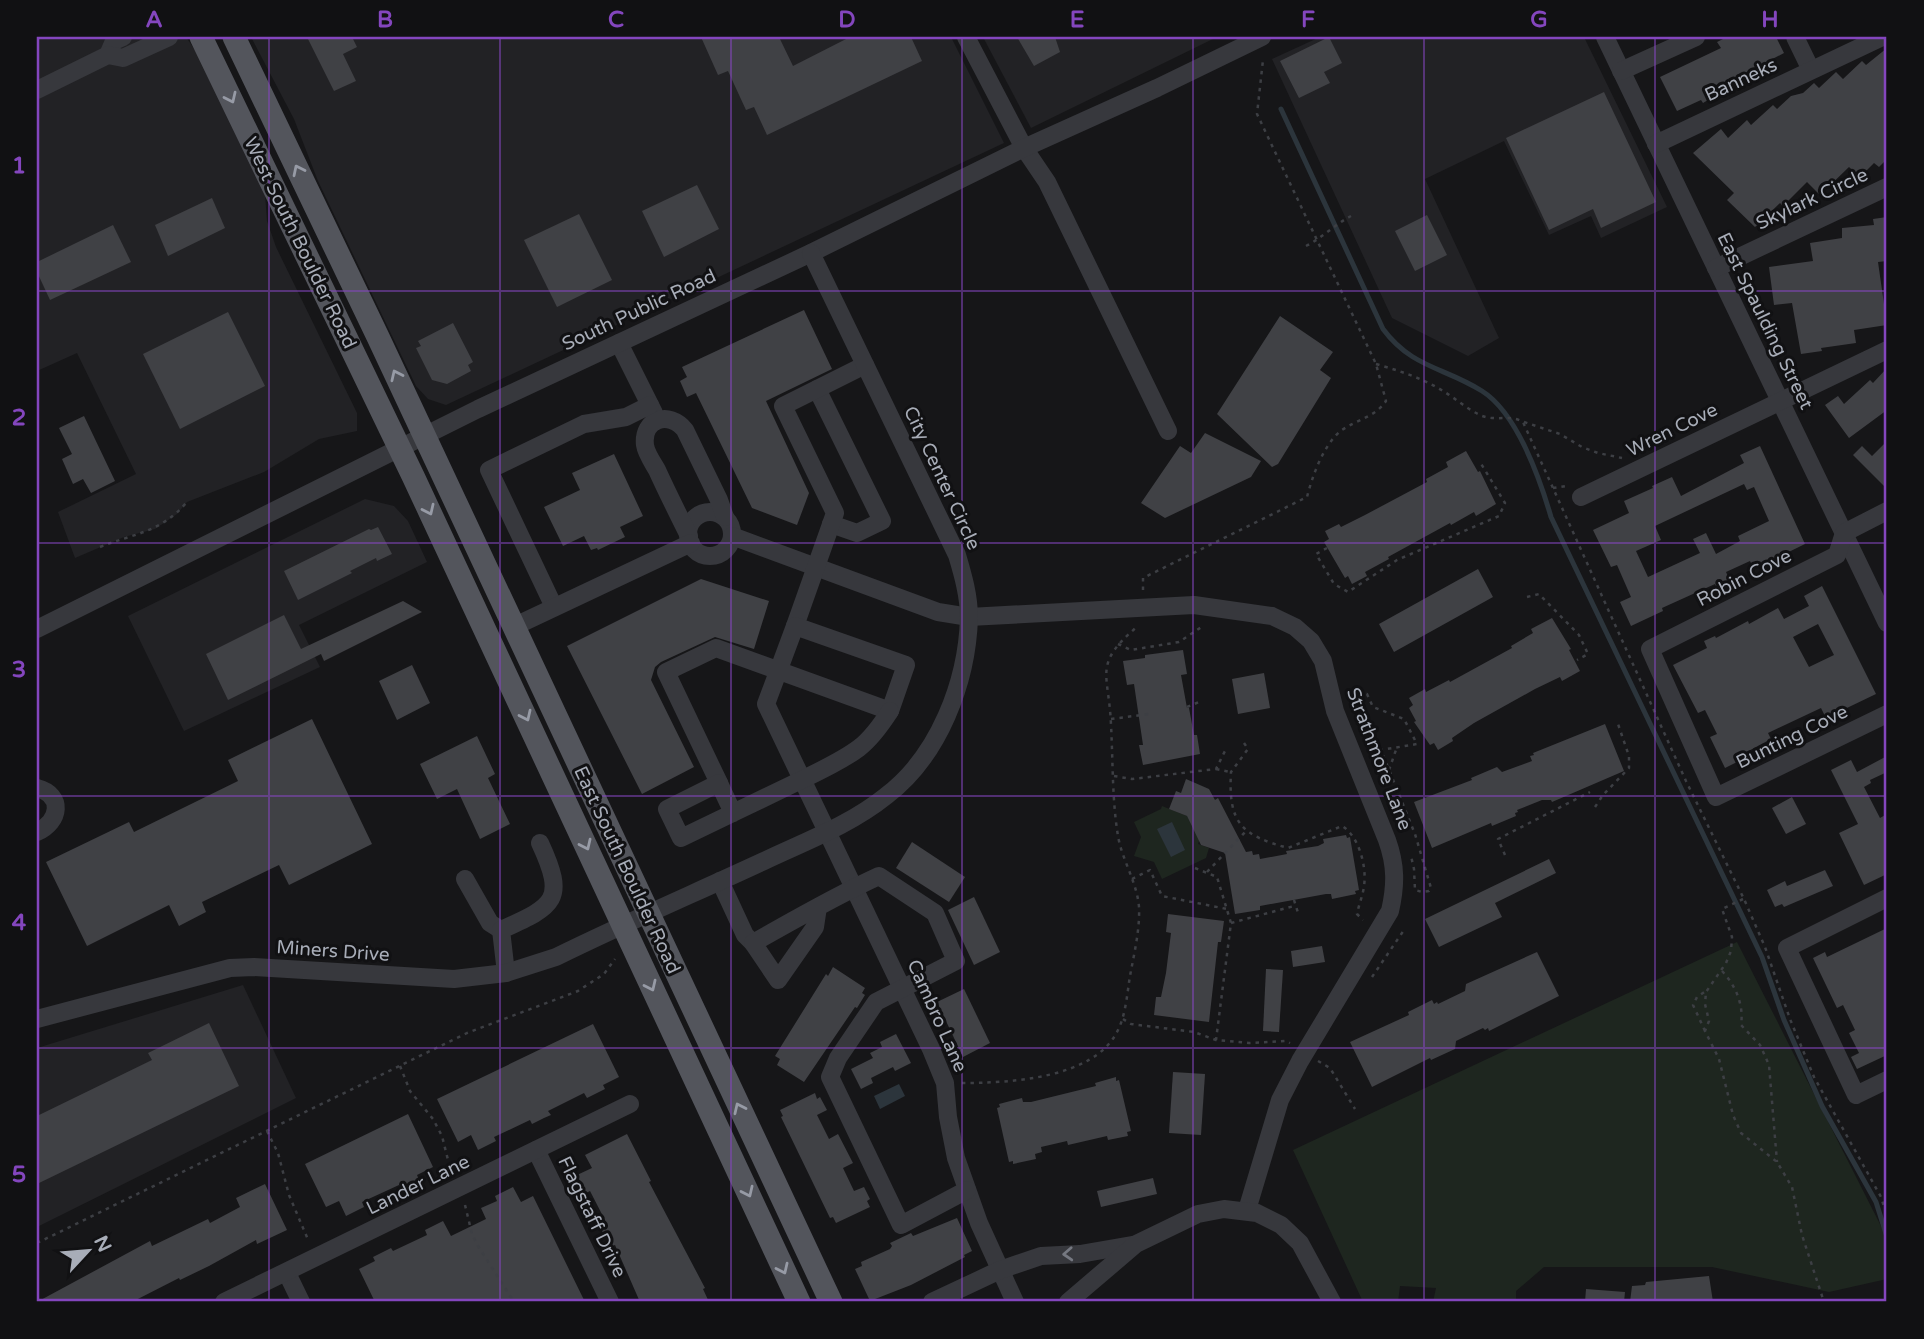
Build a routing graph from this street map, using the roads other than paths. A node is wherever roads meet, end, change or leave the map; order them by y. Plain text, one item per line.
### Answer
1 (123, 37) edge
2 (169, 37) edge
3 (201, 37) edge
4 (234, 37) edge
5 (967, 37) edge
6 (1262, 37) edge
7 (1605, 37) edge
8 (1696, 37) edge
9 (1795, 37) edge
10 (1882, 37) edge
11 (108, 55) junction
12 (1811, 70) junction
13 (1622, 71) junction
14 (37, 90) edge
15 (1656, 144) junction
16 (1024, 148) junction
17 (1887, 187) edge
18 (811, 253) junction
19 (1716, 268) junction
20 (619, 343) junction
21 (1887, 350) edge
22 (865, 365) junction
23 (817, 389) junction
24 (1781, 402) junction
25 (653, 412) junction
26 (1168, 431) dead end
27 (424, 437) junction
28 (400, 448) junction
29 (1576, 491) road end
30 (1887, 511) edge
31 (724, 517) junction
32 (831, 524) junction
33 (1844, 533) junction
34 (732, 536) junction
35 (690, 539) junction
36 (816, 568) junction
37 (554, 607) junction
38 (969, 617) junction
39 (1887, 623) edge
40 (795, 626) junction
41 (513, 627) junction
42 (37, 629) edge
43 (778, 672) junction
44 (890, 711) junction
45 (1887, 714) edge
46 (802, 779) junction
47 (719, 783) junction
48 (37, 788) edge
49 (1716, 797) joint
50 (733, 813) junction
51 (37, 832) edge
52 (827, 832) junction
53 (540, 843) dead end
54 (465, 879) dead end
55 (720, 881) junction
56 (854, 887) junction
57 (1887, 898) edge
58 (818, 907) junction
59 (648, 914) junction
60 (617, 927) junction
61 (501, 930) junction
62 (753, 943) junction
63 (506, 973) junction
64 (903, 988) junction
65 (37, 1019) edge
66 (1887, 1080) edge
67 (630, 1104) dead end
68 (536, 1150) junction
69 (967, 1190) junction
70 (1247, 1210) junction
71 (1136, 1244) junction
72 (1000, 1269) junction
73 (286, 1273) junction
74 (225, 1302) edge
75 (301, 1302) edge
76 (610, 1302) edge
77 (799, 1302) edge
78 (831, 1302) edge
79 (932, 1302) edge
80 (1015, 1302) edge
81 (1068, 1302) edge
82 (1332, 1302) edge

1 - 11 street
2 - 11 street
3 -> 28 main road, West South Boulder Road
27 -> 4 main road, West South Boulder Road
5 - 16 street
6 - 16 street, South Public Road
7 - 13 street, East Spaulding Street
8 - 13 street
9 - 12 street
10 - 12 street, Banneks
11 - 14 street
12 - 15 street, Banneks
13 - 15 street, East Spaulding Street
15 - 19 street, East Spaulding Street
16 - 18 street, South Public Road
16 - 26 street
17 - 19 street, Skylark Circle
18 - 20 street, South Public Road
18 - 22 street, City Center Circle
19 - 24 street, East Spaulding Street
20 - 25 street
20 - 27 street, South Public Road
21 - 24 street, Wren Cove
22 - 23 street
22 - 38 street, City Center Circle
23 - 32 street
23 - 32 street
24 - 29 street, Wren Cove
24 - 33 street, East Spaulding Street
25 - 31 street
25 - 35 street
25 - 37 street
27 - 28 street, South Public Road
27 - 41 main road, East South Boulder Road
28 - 42 street, South Public Road
28 -> 60 main road, East South Boulder Road
30 - 33 street
31 - 34 street
31 - 35 street
32 - 36 street, Cambro Lane
33 - 39 street, East Spaulding Street
33 - 49 street, Robin Cove
34 - 35 street
34 - 36 street, Strathmore Lane
35 - 37 street
36 - 38 street, Strathmore Lane
36 - 40 street, Cambro Lane
37 - 41 street
38 - 52 street, City Center Circle
38 - 70 street, Strathmore Lane
40 - 43 street, Cambro Lane
40 - 44 street
41 - 59 main road, East South Boulder Road
43 - 44 street
43 - 46 street, Cambro Lane
43 - 47 street
44 - 46 street
45 - 49 street, Bunting Cove
46 - 50 street
46 - 52 street, Cambro Lane
47 - 50 street
47 - 50 street
48 - 51 street
52 - 55 street, City Center Circle
52 - 56 street, Cambro Lane
53 - 61 street
54 - 61 street
55 - 59 street, City Center Circle
55 - 62 street
56 - 58 street
56 - 64 street, Cambro Lane
56 - 64 street
57 - 66 street
58 - 62 street
58 - 62 street
59 - 60 street, City Center Circle
78 -> 59 main road, East South Boulder Road
60 - 63 street, Miners Drive
60 -> 77 main road, East South Boulder Road
61 - 63 street
63 - 65 street, Miners Drive
64 - 69 street, Cambro Lane
64 - 69 street
67 - 68 street, Lander Lane
68 - 73 street, Lander Lane
68 - 76 street, Flagstaff Drive
69 - 72 street, Cambro Lane
70 - 71 street
70 - 82 street
71 -> 72 street
71 - 81 street
72 - 79 street
72 - 80 street, Cambro Lane
73 - 74 street, Lander Lane
73 - 75 street

